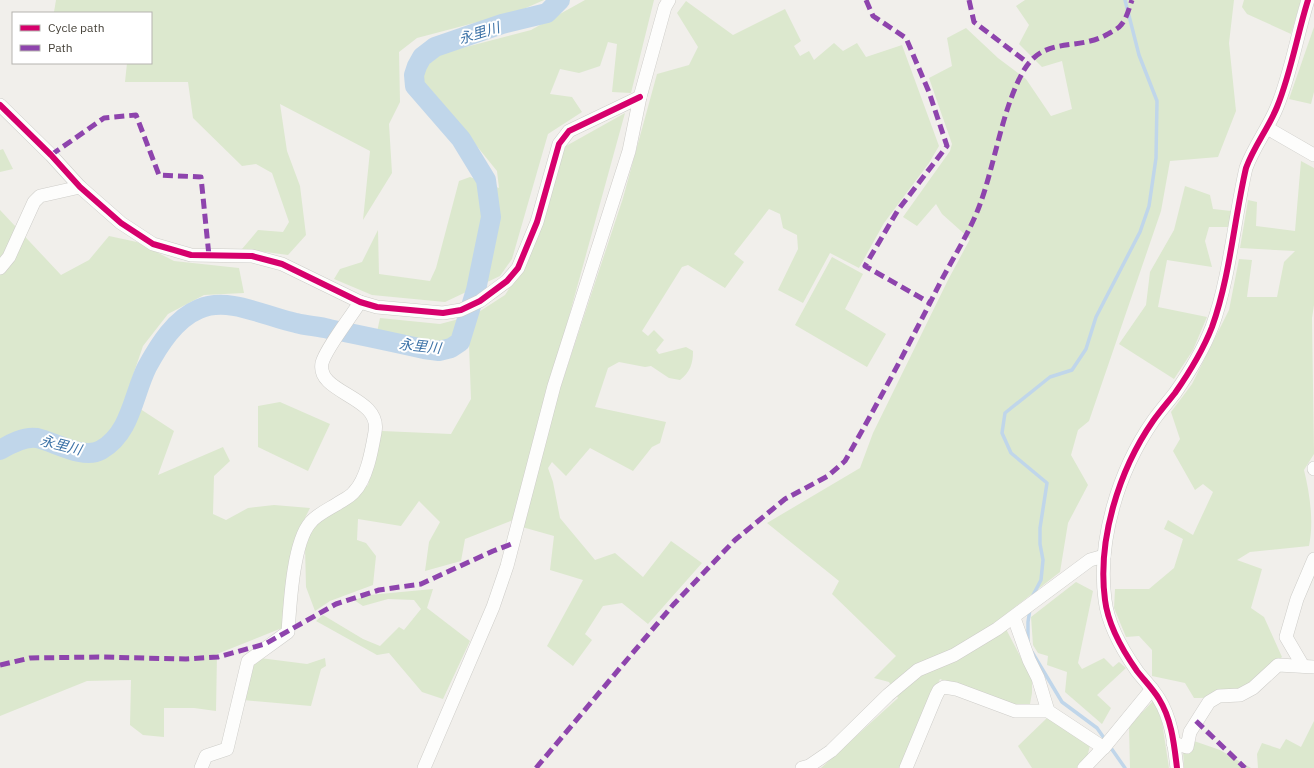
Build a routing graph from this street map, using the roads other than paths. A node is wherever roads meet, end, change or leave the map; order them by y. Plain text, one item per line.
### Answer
1 (669, 0) edge
2 (1308, 0) edge
3 (640, 97) junction
4 (0, 105) edge
5 (1267, 128) junction
6 (1314, 154) edge
7 (80, 187) junction
8 (0, 268) edge
9 (357, 307) junction
10 (1104, 556) junction
11 (1314, 559) edge
12 (1014, 618) junction
13 (1308, 666) edge
14 (1152, 690) junction
15 (1048, 711) junction
16 (1173, 742) junction
17 (1107, 744) junction
18 (202, 768) edge
19 (424, 768) edge
20 (802, 768) edge
21 (906, 768) edge
22 (1084, 768) edge
23 (1177, 768) edge

1 - 3 street
2 - 5 street
3 - 9 street
3 - 19 street
4 - 7 street
5 - 6 street
5 - 10 street
7 - 8 street
7 - 9 street
9 - 18 street
10 - 12 street
10 - 14 street
11 - 13 street
12 - 15 street
12 - 20 street
13 - 16 street
14 - 16 street
14 - 17 street
15 - 17 street
15 - 21 street
16 - 23 street
17 - 22 street

